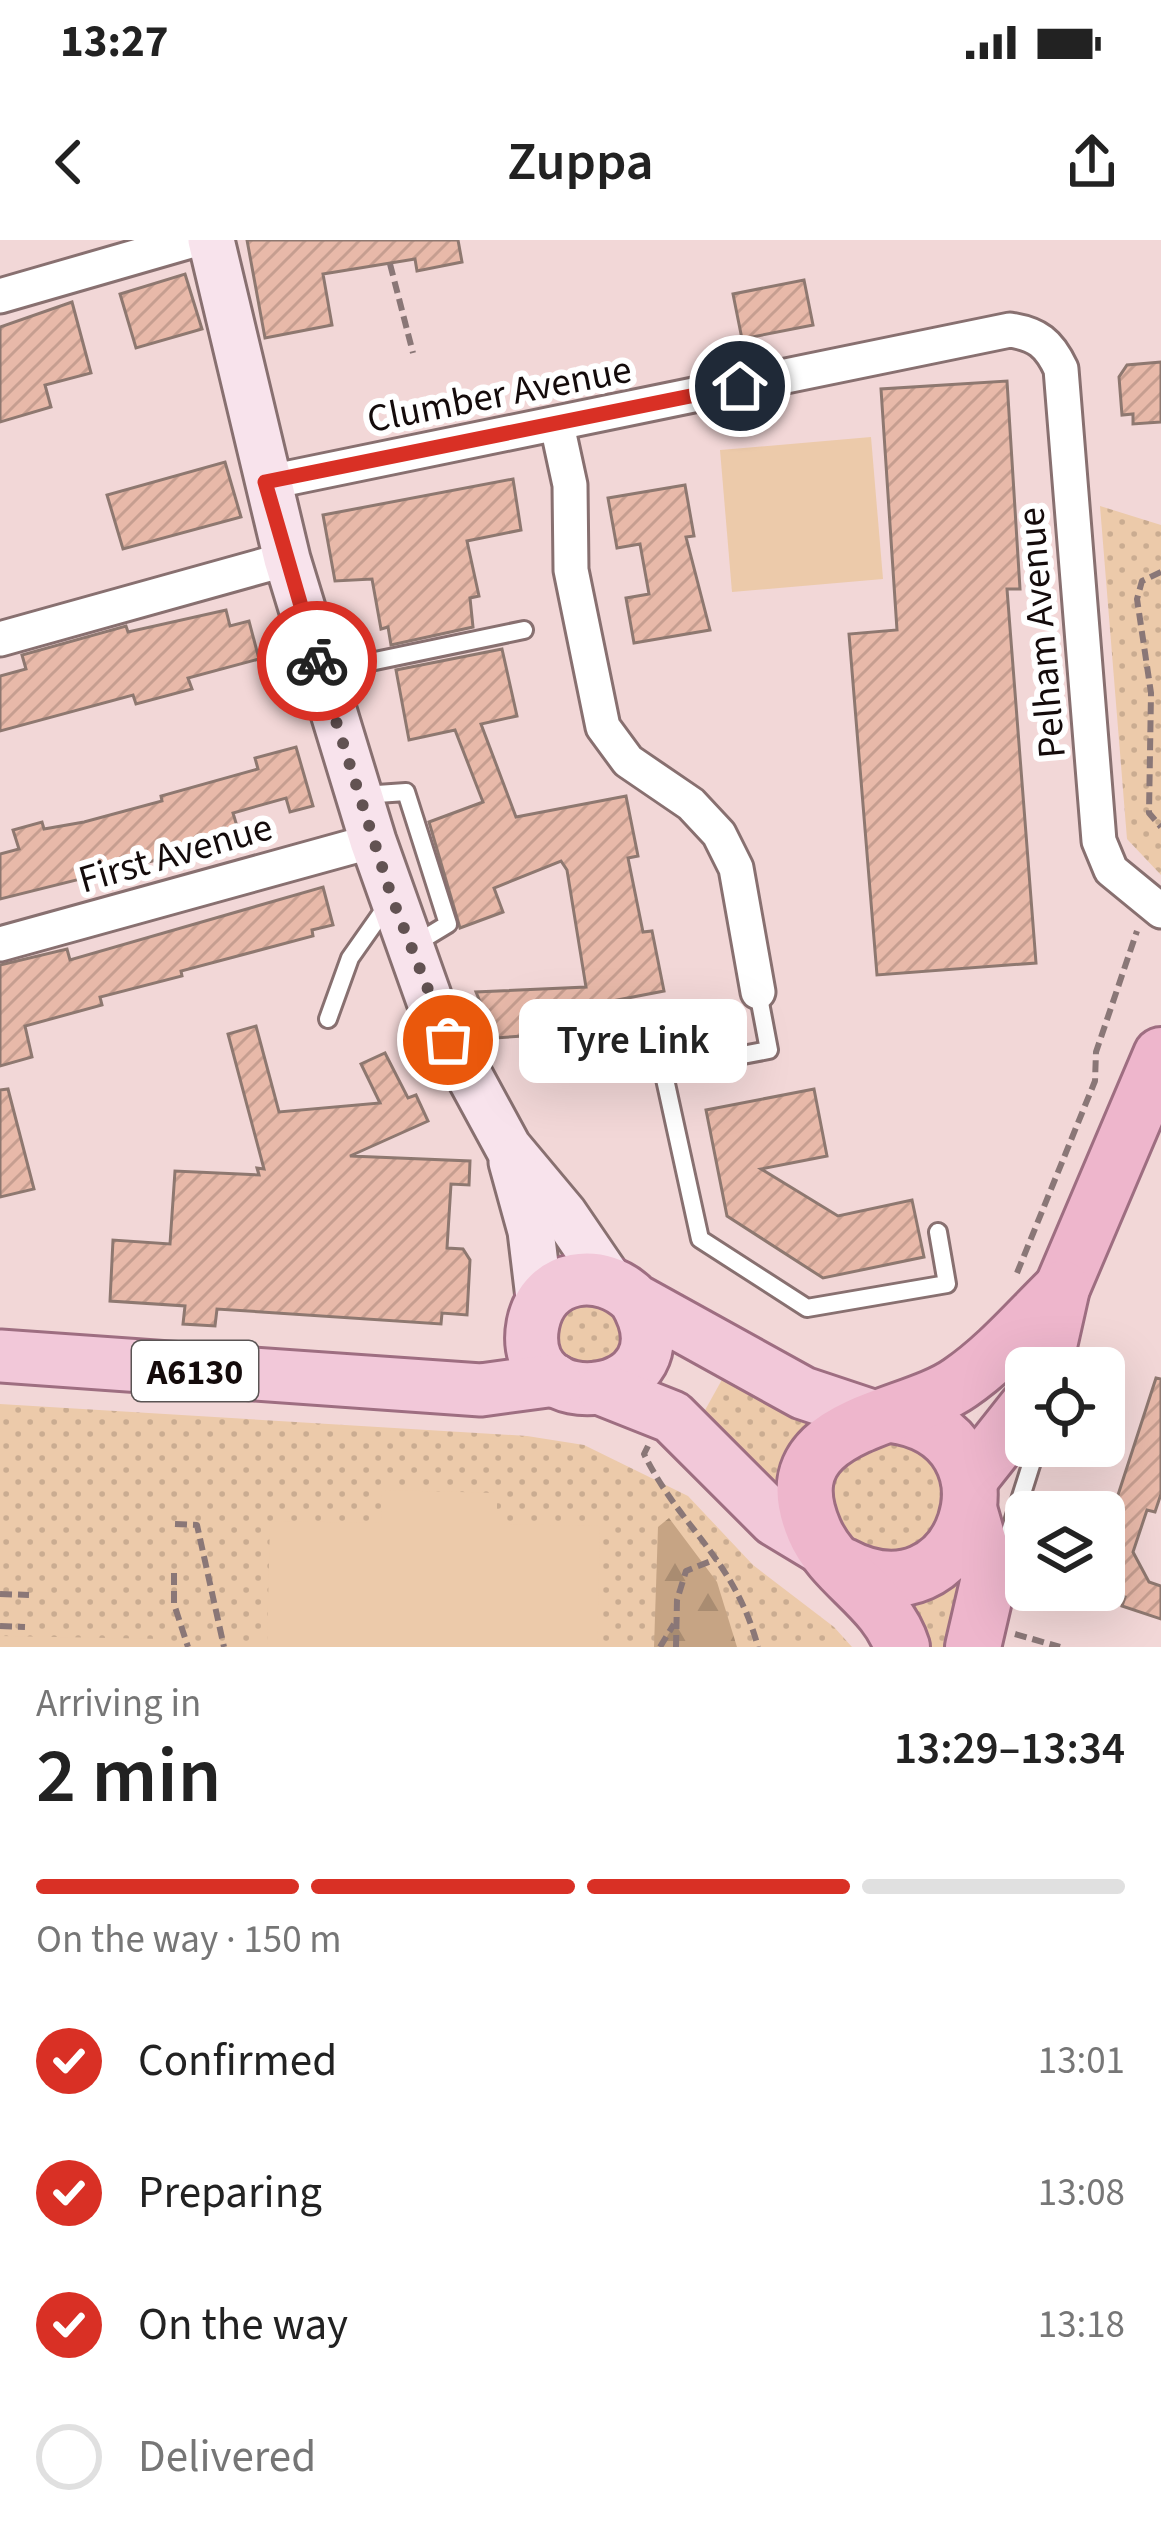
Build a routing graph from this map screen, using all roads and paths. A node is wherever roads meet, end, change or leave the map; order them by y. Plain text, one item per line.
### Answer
1 (194, 240) edge
2 (211, 240) edge
3 (390, 263) dead end
4 (0, 296) edge
5 (1032, 334) joint
6 (413, 353) dead end
7 (557, 425) junction
8 (265, 482) junction
9 (287, 560) junction
10 (1161, 572) edge
11 (524, 630) dead end
12 (0, 639) edge
13 (320, 672) junction
14 (361, 795) junction
15 (1161, 827) edge
16 (373, 841) junction
17 (392, 898) junction
18 (1152, 917) edge
19 (0, 944) edge
20 (409, 948) junction
21 (758, 992) joint
22 (328, 1019) dead end
23 (1161, 1055) edge
24 (508, 1147) junction
25 (1058, 1166) dead end
26 (938, 1232) dead end
27 (1062, 1288) junction
28 (622, 1290) junction
29 (1050, 1347) edge
30 (557, 1353) junction
31 (0, 1356) edge
32 (883, 1416) junction
33 (654, 1437) dead end
34 (1005, 1441) edge
35 (1032, 1467) edge
36 (970, 1496) junction
37 (175, 1524) dead end
38 (718, 1559) junction
39 (835, 1559) junction
40 (174, 1573) dead end
41 (0, 1594) edge
42 (29, 1595) dead end
43 (676, 1621) junction
44 (0, 1626) edge
45 (25, 1627) dead end
46 (986, 1642) edge
47 (188, 1647) edge
48 (224, 1647) edge
49 (660, 1647) edge
50 (676, 1647) edge
51 (758, 1647) edge
52 (902, 1647) edge
53 (1060, 1647) edge

1 - 4 street
2 - 8 main road
3 - 6 path
5 - 7 street, Clumber Avenue
5 - 18 street, Pelham Avenue
7 - 8 street, Clumber Avenue
7 - 21 street
8 - 9 main road
9 - 12 street
9 - 13 main road
10 - 15 path
11 - 13 lane
13 - 14 main road
14 - 16 main road
14 - 20 lane
16 - 17 main road
16 - 19 street, First Avenue
17 - 20 main road
17 - 22 lane
18 - 25 path
20 - 24 main road
21 - 26 lane
23 - 27 highway
24 - 28 main road
24 - 30 main road
27 - 29 highway
27 - 32 highway
28 - 30 main road
28 - 30 main road
28 - 32 main road
30 - 31 main road, A6130
30 - 39 main road, A6130
32 - 36 highway
32 - 39 highway
33 - 38 path
34 - 36 highway
35 - 46 lane
36 - 39 highway
36 - 46 highway
37 - 48 path
38 - 43 path
38 - 51 path
39 - 52 highway
40 - 47 path
41 - 42 path
43 - 49 path
43 - 50 path
44 - 45 path
46 - 53 path

